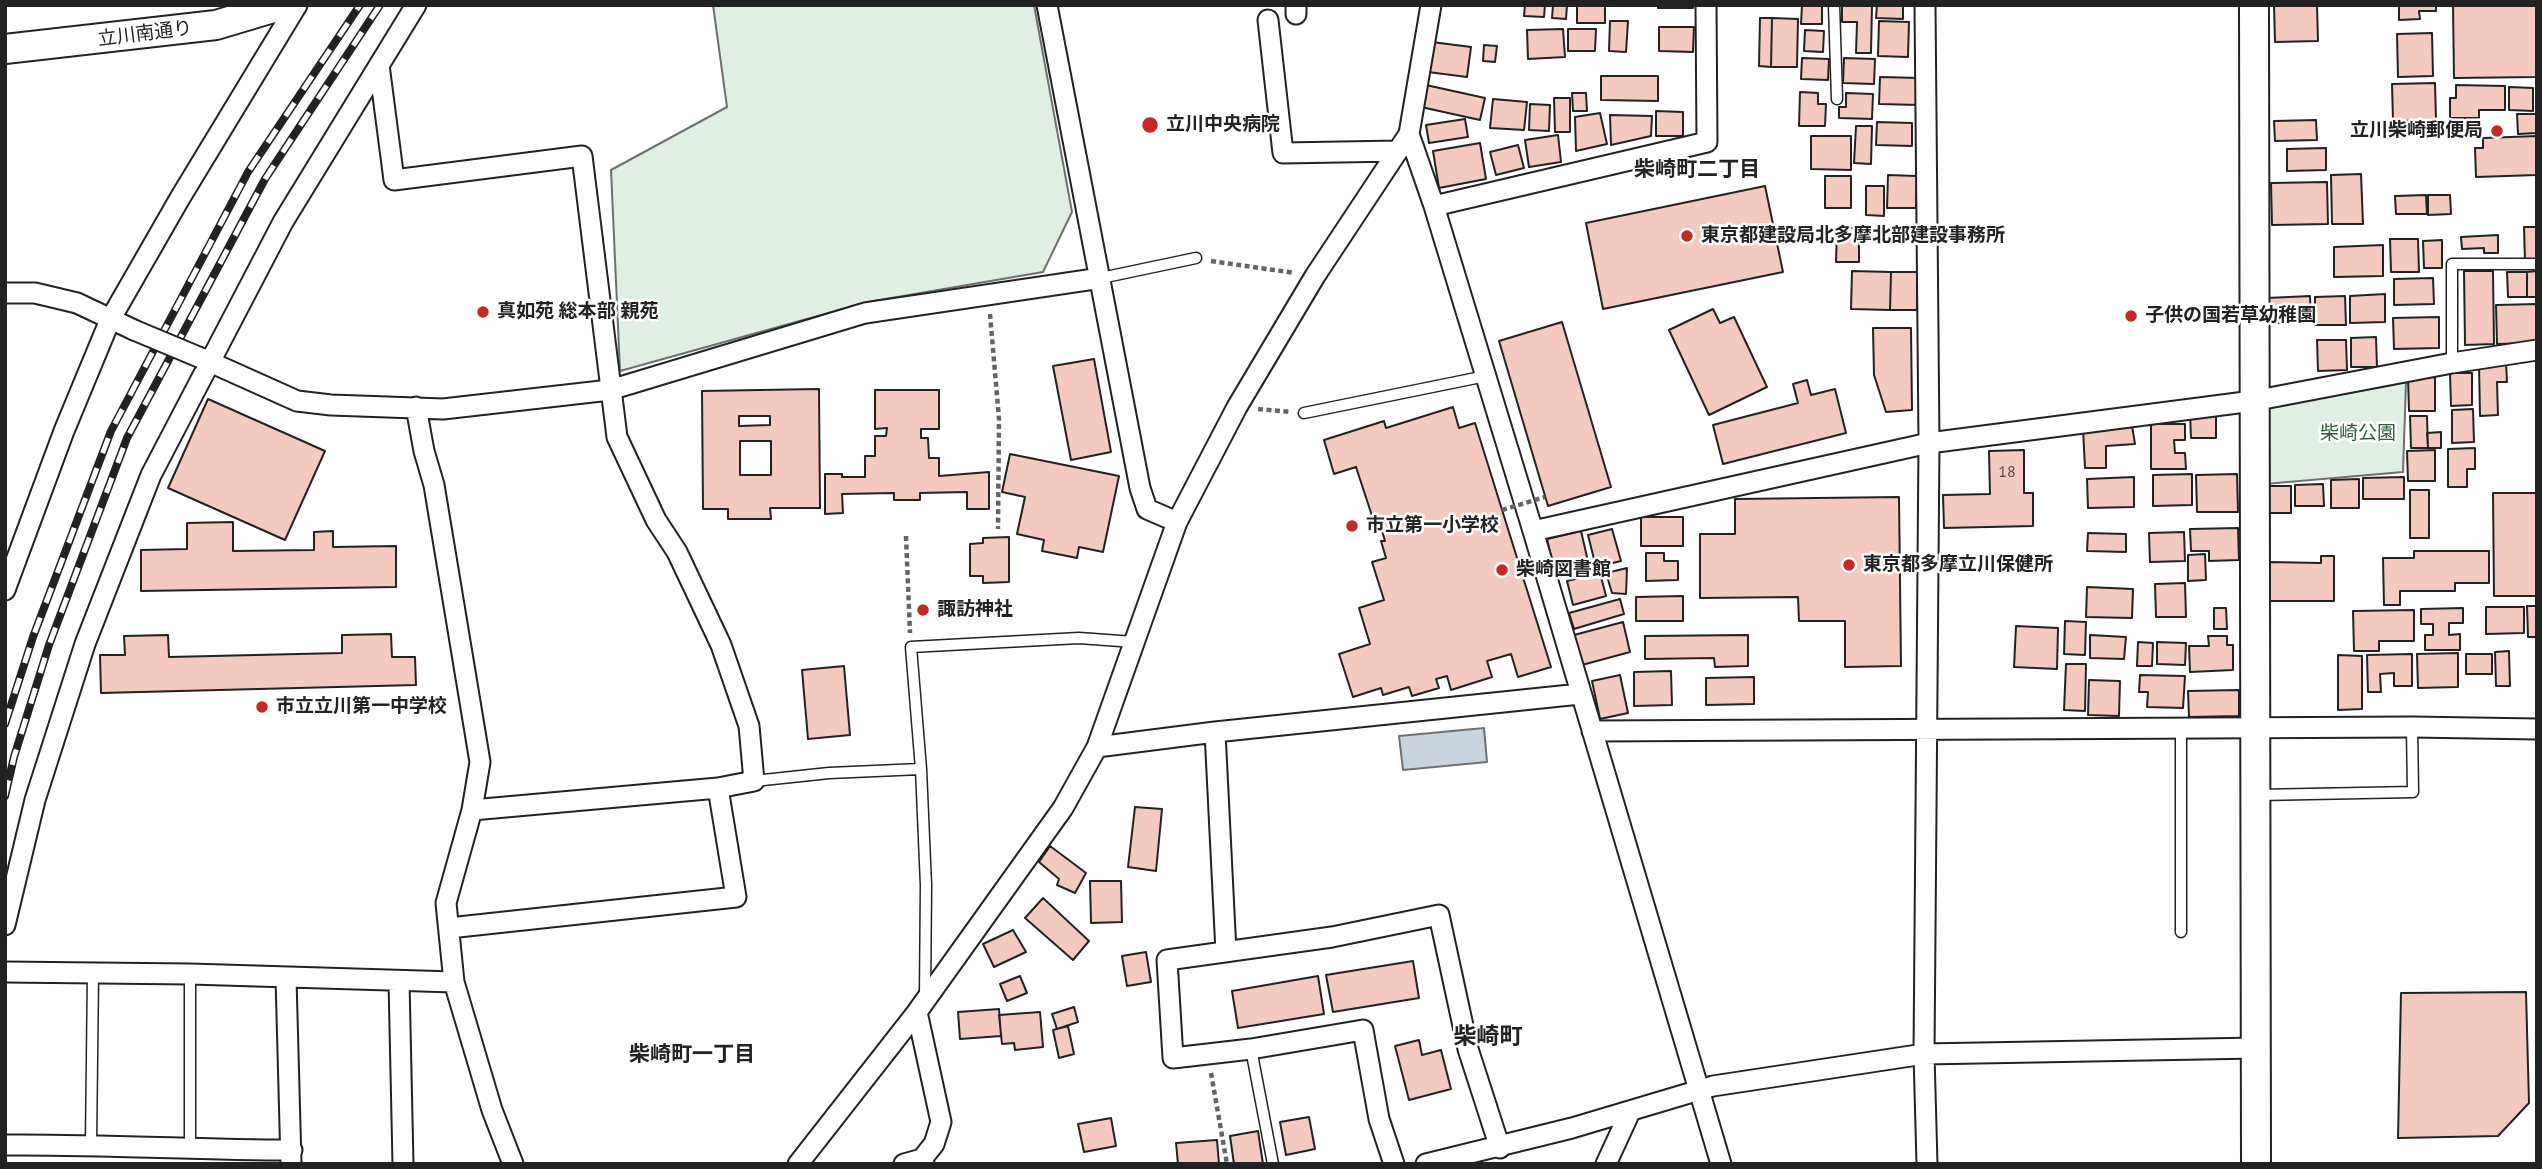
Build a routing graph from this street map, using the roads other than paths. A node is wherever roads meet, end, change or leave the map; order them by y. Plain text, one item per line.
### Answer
1 (283, 5) edge
2 (297, 5) edge
3 (416, 5) edge
4 (1047, 5) edge
5 (1431, 5) edge
6 (1706, 5) edge
7 (1834, 5) edge
8 (1925, 5) edge
9 (2254, 5) edge
10 (1268, 20) dead end
11 (5, 49) edge
12 (379, 65) junction
13 (1837, 99) dead end
14 (1409, 134) junction
15 (1398, 151) junction
16 (1434, 205) junction
17 (1196, 258) road end
18 (2537, 264) edge
19 (1101, 278) junction
20 (5, 293) edge
21 (110, 320) junction
22 (2537, 349) edge
23 (206, 361) junction
24 (2452, 363) junction
25 (1486, 376) junction
26 (610, 390) junction
27 (2253, 401) junction
28 (416, 407) junction
29 (1304, 413) road end
30 (1929, 443) junction
31 (1177, 522) junction
32 (1533, 531) junction
33 (10, 561) edge
34 (5, 590) edge
35 (1134, 642) junction
36 (1580, 694) junction
37 (2412, 726) junction
38 (2255, 727) junction
39 (2181, 728) junction
40 (2537, 729) edge
41 (1928, 730) junction
42 (1592, 731) junction
43 (1216, 732) junction
44 (1097, 747) junction
45 (920, 769) junction
46 (754, 781) junction
47 (718, 788) junction
48 (2255, 795) junction
49 (472, 810) junction
50 (5, 925) edge
51 (449, 928) junction
52 (2182, 932) dead end
53 (1226, 952) junction
54 (5, 972) edge
55 (93, 973) junction
56 (190, 974) junction
57 (286, 978) junction
58 (399, 981) junction
59 (454, 982) junction
60 (921, 1006) junction
61 (2257, 1048) junction
62 (1251, 1049) junction
63 (1924, 1054) junction
64 (1699, 1090) junction
65 (1630, 1112) junction
66 (5, 1144) edge
67 (91, 1144) junction
68 (1500, 1148) junction
69 (190, 1149) junction
70 (291, 1157) edge
71 (917, 1162) edge
72 (403, 1164) edge
73 (513, 1164) edge
74 (798, 1164) edge
75 (1273, 1164) edge
76 (1394, 1164) edge
77 (1426, 1164) edge
78 (1606, 1164) edge
79 (1721, 1164) edge
80 (1927, 1164) edge
81 (2256, 1164) edge

1 - 11 street, 立川南通り
2 - 21 street
3 - 12 street
4 - 19 street
5 - 14 street
6 - 16 street
7 - 13 lane
8 - 30 street
9 - 27 street
10 - 15 street
12 - 23 street
12 - 26 street
14 - 15 street
14 - 16 street
15 - 31 street
16 - 25 street
17 - 19 lane
18 - 24 lane
19 - 26 street
19 - 31 street
20 - 21 street
21 - 23 street, bridge
21 - 33 street
22 - 24 street
23 - 28 street
23 - 50 street
24 - 27 street
25 - 29 lane
25 - 32 street
26 - 28 street
26 - 46 street
27 - 30 street
27 - 38 street
28 - 49 street
30 - 32 street
30 - 41 street
31 - 35 street
32 - 36 street
33 - 34 street
35 - 44 street
35 - 45 lane
36 - 42 street
36 - 43 street
37 - 38 street
37 - 40 street
37 - 48 lane
38 - 39 street
38 - 48 street
39 - 41 street
39 - 52 lane
41 - 42 street
41 - 63 street
42 - 64 street
43 - 44 street
43 - 53 street
44 - 60 street
45 - 46 lane
45 - 60 lane
46 - 47 street
47 - 49 street
47 - 51 street
48 - 61 street
49 - 51 street
51 - 59 street
53 - 62 street
53 - 68 street
54 - 55 street
55 - 56 street
55 - 67 lane
56 - 57 street
56 - 69 lane
57 - 58 street
57 - 70 street
58 - 59 street
58 - 72 street
59 - 73 street
60 - 71 street
60 - 74 street
61 - 63 street
61 - 81 street
62 - 75 lane
62 - 76 street
63 - 64 street
63 - 80 street
64 - 65 street
64 - 79 street
65 - 68 street
65 - 78 street
66 - 67 street
67 - 69 street
68 - 77 street
69 - 70 street

